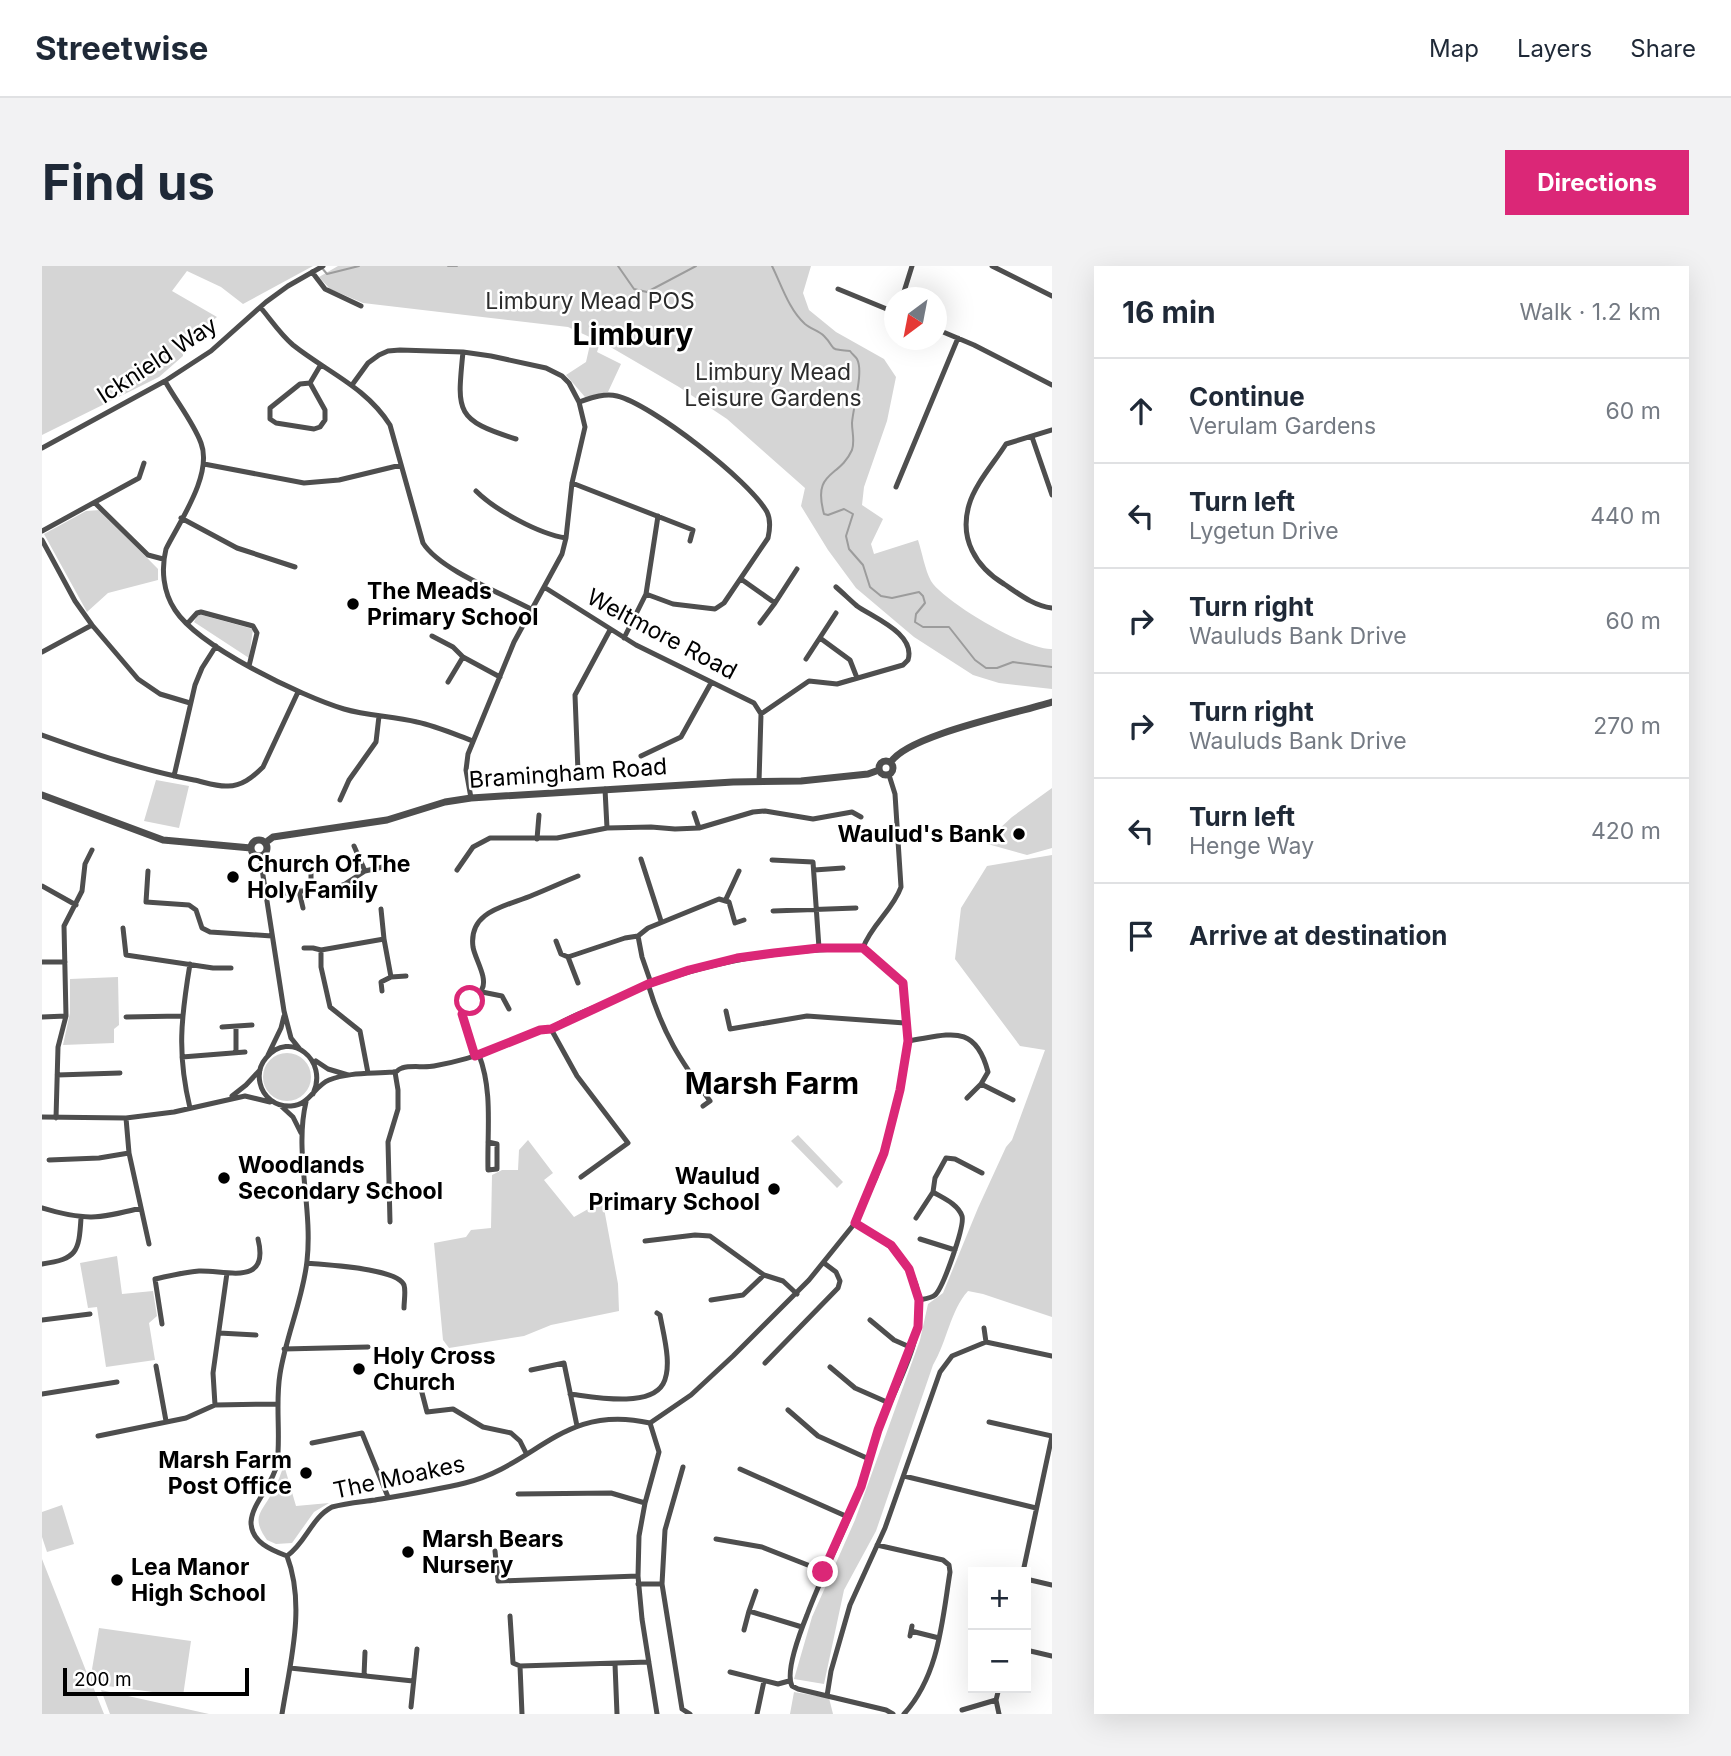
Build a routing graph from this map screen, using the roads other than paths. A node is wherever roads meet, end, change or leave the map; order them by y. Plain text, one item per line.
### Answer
1 (912, 266) edge
2 (992, 266) edge
3 (321, 267) edge
4 (312, 272) junction
5 (905, 287) edge
6 (838, 289) dead end
7 (1052, 296) edge
8 (361, 306) dead end
9 (261, 308) junction
10 (884, 308) edge
11 (947, 334) edge
12 (958, 338) junction
13 (463, 352) junction
14 (320, 366) junction
15 (165, 381) junction
16 (310, 383) junction
17 (1052, 385) edge
18 (352, 386) junction
19 (579, 402) junction
20 (1052, 430) edge
21 (1032, 437) junction
22 (516, 439) dead end
23 (42, 448) edge
24 (144, 463) dead end
25 (204, 464) junction
26 (401, 466) junction
27 (572, 483) junction
28 (896, 487) dead end
29 (476, 491) dead end
30 (1052, 495) edge
31 (95, 503) junction
32 (658, 516) junction
33 (181, 518) junction
34 (42, 531) edge
35 (566, 538) junction
36 (690, 541) dead end
37 (43, 545) edge
38 (163, 559) junction
39 (295, 568) dead end
40 (797, 569) dead end
41 (741, 579) junction
42 (544, 587) junction
43 (836, 587) dead end
44 (646, 594) junction
45 (775, 603) junction
46 (1052, 608) edge
47 (531, 609) junction
48 (836, 613) dead end
49 (760, 623) dead end
50 (187, 624) junction
51 (92, 625) junction
52 (610, 630) junction
53 (432, 636) dead end
54 (624, 638) junction
55 (820, 638) junction
56 (216, 646) junction
57 (42, 652) edge
58 (463, 657) junction
59 (806, 659) dead end
60 (249, 666) junction
61 (500, 677) junction
62 (857, 678) junction
63 (448, 682) dead end
64 (711, 683) junction
65 (298, 692) junction
66 (1052, 702) edge
67 (190, 703) junction
68 (761, 714) junction
69 (379, 716) junction
70 (42, 735) edge
71 (472, 741) junction
72 (641, 756) dead end
73 (891, 762) junction
74 (879, 770) junction
75 (578, 772) dead end
76 (889, 775) junction
77 (174, 776) junction
78 (759, 782) junction
79 (605, 789) junction
80 (42, 795) edge
81 (471, 798) junction
82 (340, 800) dead end
83 (694, 813) dead end
84 (539, 815) dead end
85 (861, 817) dead end
86 (607, 828) junction
87 (699, 828) junction
88 (537, 839) junction
89 (265, 843) junction
90 (354, 846) dead end
91 (250, 848) junction
92 (92, 850) dead end
93 (260, 856) junction
94 (641, 859) dead end
95 (772, 860) dead end
96 (307, 861) dead end
97 (843, 868) dead end
98 (402, 869) dead end
99 (457, 870) dead end
100 (814, 870) junction
101 (148, 871) dead end
102 (365, 871) junction
103 (739, 871) dead end
104 (578, 876) dead end
105 (42, 886) edge
106 (299, 891) junction
107 (312, 891) junction
108 (266, 896) junction
109 (726, 899) junction
110 (76, 905) junction
111 (303, 908) dead end
112 (856, 908) dead end
113 (381, 909) dead end
114 (773, 911) dead end
115 (816, 911) junction
116 (744, 920) dead end
117 (661, 921) junction
118 (123, 928) dead end
119 (272, 936) junction
120 (638, 936) junction
121 (384, 939) junction
122 (556, 941) dead end
123 (304, 948) dead end
124 (819, 948) junction
125 (863, 948) junction
126 (321, 950) junction
127 (568, 957) junction
128 (42, 962) edge
129 (65, 962) junction
130 (190, 964) junction
131 (231, 968) dead end
132 (406, 976) dead end
133 (391, 977) junction
134 (650, 983) junction
135 (578, 984) dead end
136 (382, 991) dead end
137 (482, 992) junction
138 (509, 1009) dead end
139 (726, 1011) dead end
140 (284, 1012) junction
141 (66, 1016) junction
142 (181, 1016) junction
143 (42, 1017) edge
144 (126, 1017) dead end
145 (905, 1023) junction
146 (252, 1025) dead end
147 (222, 1027) dead end
148 (236, 1027) junction
149 (551, 1029) junction
150 (908, 1041) junction
151 (301, 1050) junction
152 (236, 1052) junction
153 (244, 1052) dead end
154 (268, 1055) junction
155 (477, 1055) junction
156 (181, 1057) junction
157 (311, 1057) junction
158 (260, 1070) junction
159 (395, 1072) junction
160 (120, 1073) dead end
161 (368, 1073) junction
162 (57, 1075) junction
163 (350, 1075) junction
164 (981, 1084) junction
165 (313, 1094) junction
166 (229, 1098) junction
167 (967, 1098) dead end
168 (1013, 1100) dead end
169 (306, 1102) junction
170 (277, 1104) junction
171 (703, 1106) dead end
172 (190, 1108) junction
173 (42, 1117) edge
174 (56, 1118) junction
175 (126, 1118) junction
176 (302, 1136) junction
177 (488, 1142) junction
178 (129, 1153) junction
179 (50, 1160) dead end
180 (982, 1173) dead end
181 (581, 1177) dead end
182 (933, 1192) junction
183 (42, 1208) edge
184 (141, 1208) junction
185 (81, 1218) junction
186 (916, 1218) dead end
187 (390, 1222) dead end
188 (855, 1223) junction
189 (258, 1239) dead end
190 (920, 1239) dead end
191 (645, 1241) dead end
192 (149, 1244) dead end
193 (954, 1251) junction
194 (307, 1263) junction
195 (824, 1263) junction
196 (42, 1264) edge
197 (227, 1273) junction
198 (764, 1275) junction
199 (797, 1294) junction
200 (712, 1300) dead end
201 (919, 1300) junction
202 (404, 1307) dead end
203 (657, 1313) dead end
204 (90, 1314) dead end
205 (42, 1320) edge
206 (870, 1321) dead end
207 (162, 1324) dead end
208 (984, 1328) dead end
209 (219, 1334) junction
210 (256, 1335) dead end
211 (986, 1342) junction
212 (368, 1348) dead end
213 (912, 1348) junction
214 (284, 1349) junction
215 (1052, 1356) edge
216 (765, 1363) dead end
217 (156, 1366) dead end
218 (830, 1367) dead end
219 (531, 1370) dead end
220 (117, 1382) dead end
221 (421, 1385) dead end
222 (42, 1394) edge
223 (570, 1394) junction
224 (889, 1403) junction
225 (276, 1404) junction
226 (215, 1405) junction
227 (788, 1410) dead end
228 (166, 1421) junction
229 (989, 1422) dead end
230 (650, 1423) junction
231 (578, 1426) junction
232 (98, 1436) dead end
233 (1052, 1436) edge
234 (312, 1443) dead end
235 (526, 1453) junction
236 (869, 1459) junction
237 (683, 1467) dead end
238 (740, 1469) dead end
239 (904, 1476) junction
240 (518, 1494) dead end
241 (388, 1497) junction
242 (645, 1503) junction
243 (1036, 1508) junction
244 (848, 1517) junction
245 (716, 1539) dead end
246 (877, 1545) junction
247 (495, 1551) dead end
248 (287, 1556) junction
249 (1024, 1567) edge
250 (823, 1572) junction
251 (638, 1576) junction
252 (1031, 1580) edge
253 (638, 1584) junction
254 (662, 1584) junction
255 (1052, 1585) edge
256 (756, 1591) dead end
257 (749, 1611) junction
258 (510, 1616) dead end
259 (802, 1627) junction
260 (744, 1630) dead end
261 (911, 1631) dead end
262 (939, 1639) junction
263 (417, 1648) dead end
264 (1031, 1651) edge
265 (365, 1652) dead end
266 (1052, 1656) edge
267 (649, 1662) junction
268 (615, 1664) junction
269 (520, 1666) junction
270 (290, 1668) junction
271 (730, 1672) dead end
272 (364, 1676) junction
273 (413, 1681) junction
274 (764, 1681) junction
275 (789, 1681) junction
276 (998, 1693) edge
277 (827, 1696) junction
278 (996, 1700) junction
279 (411, 1707) dead end
280 (961, 1710) dead end
281 (282, 1714) edge
282 (522, 1714) edge
283 (617, 1714) edge
284 (657, 1714) edge
285 (690, 1714) edge
286 (757, 1714) edge
287 (892, 1714) edge
288 (904, 1714) edge
289 (999, 1714) edge

1 - 5 street
2 - 7 street
3 - 4 street, Icknield Way
4 - 8 street
4 - 9 street, Icknield Way
6 - 10 street
9 - 14 street
9 - 15 street, Icknield Way
11 - 12 street
12 - 17 street
12 - 28 street
13 - 18 street
13 - 19 street
13 - 22 street
14 - 16 street
14 - 18 street
15 - 23 street, Icknield Way
15 - 25 street
16 - 16 street
18 - 26 street
19 - 27 street
19 - 41 street
20 - 21 street
21 - 30 street
21 - 46 street
24 - 31 street
25 - 26 street
25 - 33 street
26 - 47 street
27 - 32 street
27 - 35 street
29 - 35 street
31 - 34 street
31 - 38 street
32 - 36 street
32 - 44 street
33 - 38 street
33 - 39 street
35 - 42 street
37 - 51 street
38 - 50 street
40 - 45 street
41 - 44 street
41 - 45 street
42 - 47 street
42 - 52 street, Weltmore Road
43 - 62 street
44 - 54 street
45 - 49 street
47 - 61 street
48 - 55 street
50 - 56 street
50 - 60 street
51 - 57 street
51 - 67 street
52 - 54 street, Weltmore Road
52 - 75 street
53 - 58 street
54 - 64 street, Weltmore Road
55 - 59 street
55 - 62 street
56 - 60 street
56 - 67 street
58 - 61 street
58 - 63 street
60 - 65 street
61 - 71 street
62 - 68 street
64 - 68 street, Weltmore Road
64 - 72 street
65 - 69 street
65 - 77 street
66 - 73 street
67 - 77 street
68 - 78 street
69 - 71 street
69 - 82 street
70 - 77 street
71 - 81 street
73 - 74 street
73 - 76 street
74 - 76 street
74 - 78 street, Bramingham Road
76 - 125 street
78 - 79 street, Bramingham Road
79 - 81 street, Bramingham Road
79 - 86 street
80 - 91 street
81 - 89 street, Bramingham Road
83 - 87 street
84 - 88 street
85 - 87 street
86 - 87 street
86 - 88 street
88 - 99 street
89 - 91 street
89 - 93 street
90 - 102 street
91 - 93 street
92 - 110 street
93 - 108 street
94 - 117 street
95 - 100 street
96 - 107 street
97 - 100 street
98 - 102 street
100 - 115 street
101 - 119 street
102 - 107 street
103 - 109 street
104 - 137 street
105 - 110 street
106 - 107 street
106 - 108 street
106 - 111 street
108 - 119 street
109 - 116 street
109 - 117 street
110 - 129 street
112 - 115 street
113 - 121 street
114 - 115 street
115 - 124 street
117 - 120 street
118 - 130 street
119 - 140 street
120 - 127 street
120 - 134 street
121 - 126 street
121 - 133 street
122 - 127 street
123 - 126 street
124 - 125 street
124 - 134 street
125 - 145 street
126 - 161 street
127 - 135 street
128 - 129 street
129 - 141 street
130 - 131 street
130 - 142 street
132 - 133 street
133 - 136 street
134 - 149 street
134 - 171 street
137 - 138 street
137 - 155 street
139 - 145 street
140 - 151 street
140 - 154 street
141 - 143 street
141 - 162 street
142 - 144 street
142 - 156 street
145 - 150 street
146 - 148 street
147 - 148 street
148 - 152 street
149 - 155 street
149 - 181 street
150 - 164 street
150 - 188 street
151 - 154 street
151 - 157 street
152 - 153 street
152 - 156 street
154 - 158 street
155 - 159 street
155 - 177 street
156 - 172 street
157 - 163 street
157 - 165 street
158 - 166 street
158 - 170 street
159 - 161 street
159 - 187 street
160 - 162 street
161 - 163 street
162 - 174 street
163 - 165 street
164 - 167 street
164 - 168 street
165 - 169 street
166 - 170 street
166 - 172 street
169 - 170 street
169 - 176 street
170 - 176 street
172 - 175 street
173 - 174 street
174 - 175 street
175 - 178 street
176 - 194 street
177 - 177 street
178 - 179 street
178 - 184 street
180 - 182 street
182 - 186 street
182 - 193 street
183 - 185 street
184 - 185 street
184 - 192 street
185 - 196 street
188 - 195 street
188 - 201 street
189 - 197 street
190 - 193 street
191 - 198 street
193 - 201 street
194 - 202 street
194 - 214 street
195 - 199 street
195 - 216 street
197 - 207 street
197 - 209 street
198 - 199 street
198 - 200 street
199 - 230 street
201 - 213 street
203 - 223 street
204 - 205 street
206 - 213 street
208 - 211 street
209 - 210 street
209 - 226 street
211 - 215 street
211 - 239 street
212 - 214 street
213 - 224 street
214 - 225 street
217 - 228 street
218 - 224 street
219 - 223 street
220 - 222 street
221 - 235 street
223 - 231 street
224 - 236 street
225 - 226 street
225 - 248 street
226 - 228 street
227 - 236 street
228 - 232 street
229 - 233 street
230 - 231 street, The Moakes
230 - 242 street
231 - 235 street, The Moakes
233 - 243 street
234 - 241 street
235 - 241 street, The Moakes
236 - 244 street
237 - 254 street
238 - 244 street
239 - 243 street
239 - 246 street
240 - 242 street
241 - 248 street, The Moakes
242 - 251 street
243 - 249 street
244 - 250 street
245 - 250 street
246 - 262 street
246 - 277 street
247 - 251 street
248 - 270 street
250 - 259 street
251 - 253 street
252 - 255 street
253 - 254 street
253 - 267 street
254 - 285 street
256 - 257 street
257 - 259 street
257 - 260 street
258 - 269 street
259 - 275 street
261 - 262 street
262 - 288 street
263 - 273 street
264 - 266 street
265 - 272 street
267 - 268 street
267 - 284 street
268 - 269 street
268 - 283 street
269 - 282 street
270 - 272 street
270 - 281 street
271 - 274 street
272 - 273 street
273 - 279 street
274 - 275 street
274 - 286 street
275 - 277 street
276 - 278 street
277 - 287 street
278 - 280 street
278 - 289 street

